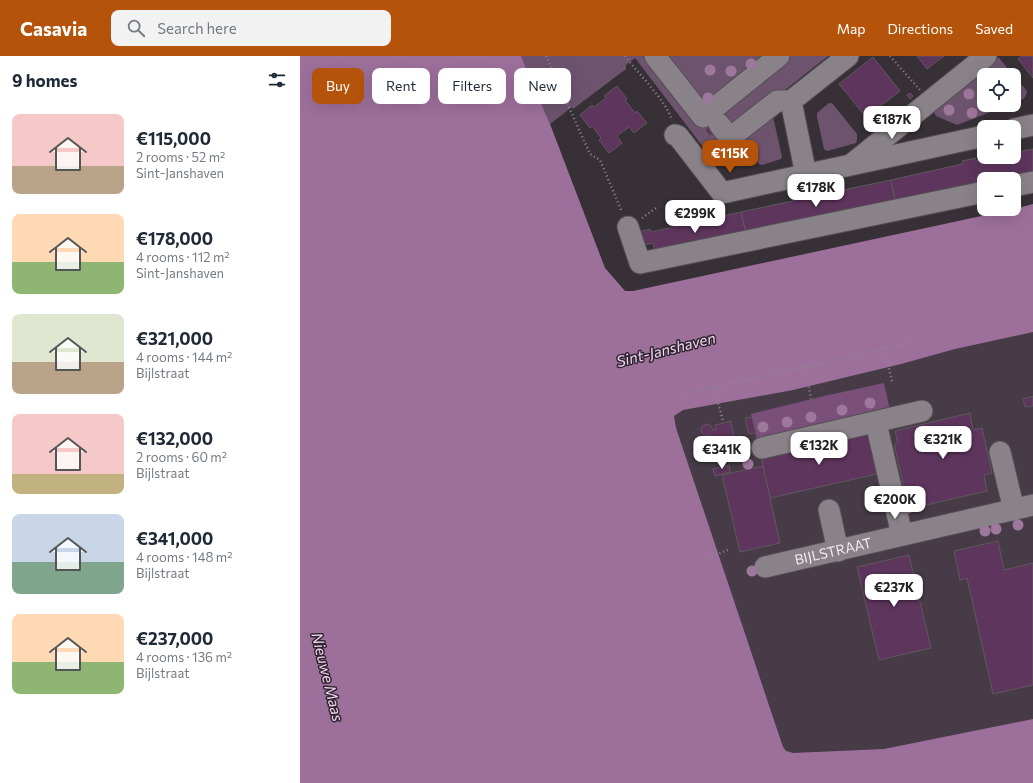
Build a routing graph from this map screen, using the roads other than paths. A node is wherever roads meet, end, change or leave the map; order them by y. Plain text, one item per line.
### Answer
1 (656, 56) edge
2 (779, 56) edge
3 (848, 56) edge
4 (986, 56) edge
5 (791, 101) junction
6 (711, 120) junction
7 (1033, 125) edge
8 (1021, 128) edge
9 (675, 135) road end
10 (977, 138) edge
11 (848, 166) junction
12 (806, 175) junction
13 (1033, 182) edge
14 (1021, 185) edge
15 (977, 193) edge
16 (628, 227) road end
17 (922, 411) dead end
18 (876, 422) junction
19 (762, 448) dead end
20 (1000, 452) dead end
21 (1023, 507) edge
22 (829, 510) dead end
23 (902, 535) junction
24 (838, 551) junction
25 (765, 567) dead end

1 - 6 street
2 - 6 street
3 - 5 street
4 - 11 street
5 - 6 street
5 - 12 street
7 - 8 street
9 - 12 street
10 - 11 street
11 - 12 street
13 - 14 street
15 - 16 street
17 - 18 street
18 - 19 street
18 - 23 street
20 - 21 street
21 - 23 street, BIJLSTRAAT
22 - 24 street
23 - 24 street, BIJLSTRAAT
24 - 25 street, BIJLSTRAAT

